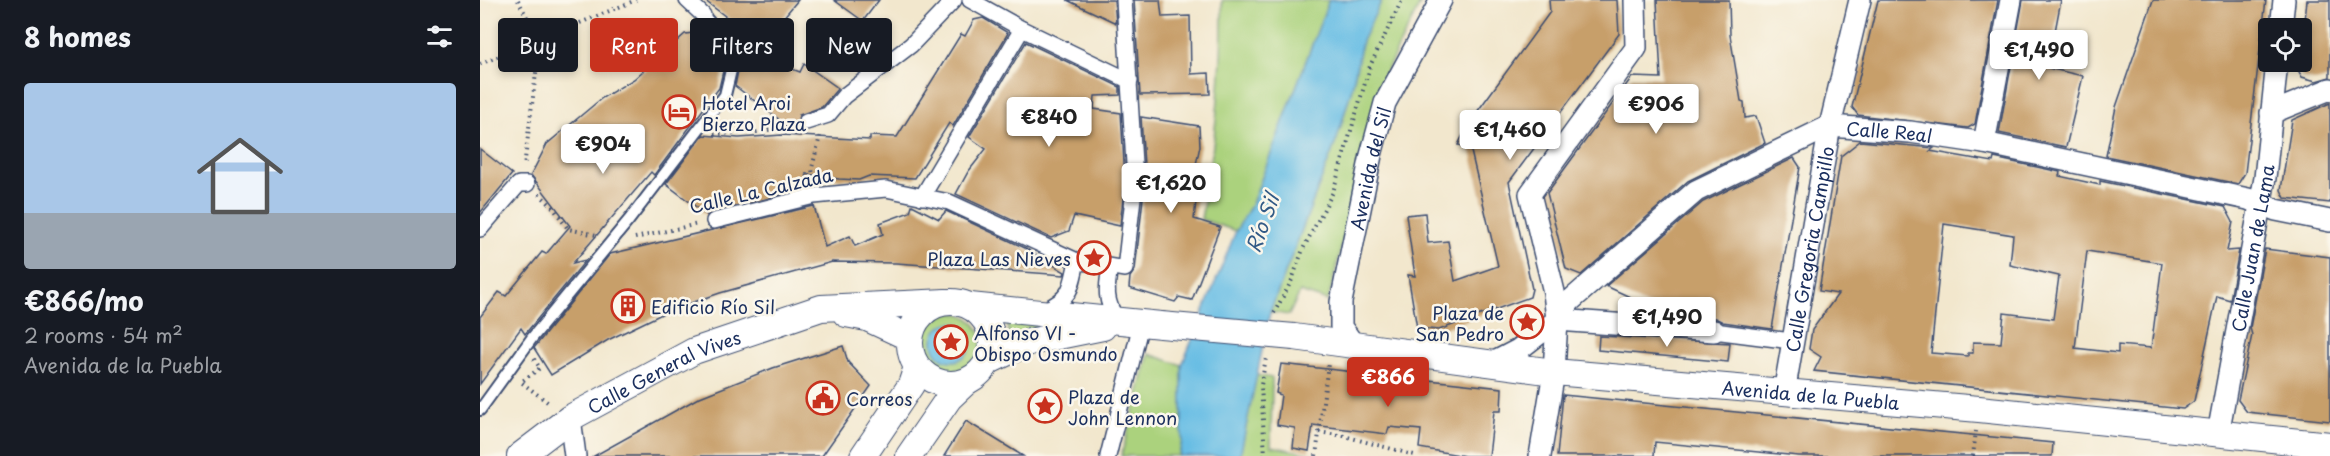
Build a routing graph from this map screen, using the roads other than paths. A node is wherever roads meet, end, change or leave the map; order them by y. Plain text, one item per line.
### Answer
1 (687, 0) edge
2 (954, 0) edge
3 (970, 0) edge
4 (1124, 0) edge
5 (1441, 0) edge
6 (1635, 0) edge
7 (1860, 0) edge
8 (2011, 0) edge
9 (2284, 0) edge
10 (703, 15) joint
11 (2282, 18) edge
12 (1022, 29) junction
13 (2276, 72) edge
14 (1130, 81) junction
15 (2330, 90) edge
16 (2271, 114) junction
17 (806, 122) road end
18 (1830, 126) junction
19 (1984, 143) junction
20 (527, 184) road end
21 (922, 197) junction
22 (2260, 205) junction
23 (714, 221) road end
24 (2330, 221) edge
25 (480, 229) edge
26 (1077, 261) junction
27 (1118, 268) junction
28 (958, 304) junction
29 (821, 308) junction
30 (1040, 312) junction
31 (1557, 320) junction
32 (1137, 323) junction
33 (1714, 331) joint
34 (1294, 337) joint
35 (910, 338) junction
36 (1791, 340) junction
37 (1342, 344) junction
38 (989, 361) junction
39 (1491, 364) junction
40 (917, 368) junction
41 (1554, 372) junction
42 (966, 382) junction
43 (1784, 393) junction
44 (480, 410) edge
45 (570, 418) junction
46 (2218, 439) edge
47 (2330, 445) edge
48 (520, 456) edge
49 (575, 456) edge
50 (864, 456) edge
51 (909, 456) edge
52 (1108, 456) edge
53 (1540, 456) edge
54 (2247, 456) edge

1 - 10 street
2 - 17 street
3 - 12 street
4 - 14 street
5 - 37 street, Avenida del Sil
6 - 31 street
7 - 18 street, Calle Gregoria Campillo
8 - 19 street
9 - 11 street
10 - 44 lane
12 - 14 street
12 - 21 street
13 - 16 street, Calle Juan de Lama
14 - 27 street
15 - 16 street
16 - 22 street, Calle Juan de Lama
18 - 19 street, Calle Real
18 - 31 street, Calle Real
18 - 36 street, Calle Gregoria Campillo
19 - 22 street, Calle Real
20 - 25 street
21 - 23 street, Calle La Calzada
21 - 26 street, Calle La Calzada
22 - 24 street, Calle Real
22 - 46 street, Calle Juan de Lama
26 - 27 street, Calle La Calzada
26 - 30 street
27 - 32 street
28 - 29 street, Calle General Vives
28 - 30 street, Calle General Vives
28 - 35 street
28 - 38 street
29 - 35 street
29 - 45 street, Calle General Vives
30 - 32 street, Calle General Vives
31 - 33 street
31 - 39 street
31 - 41 street
32 - 34 street, Calle General Vives, bridge
32 - 38 street
32 - 52 street
33 - 36 street
34 - 37 street, Avenida de la Puebla
35 - 40 street
36 - 43 street, Calle Gregoria Campillo
37 - 39 street, Avenida de la Puebla
38 - 42 street
39 - 41 street, Avenida de la Puebla
40 - 42 street
40 - 50 street
41 - 43 street, Avenida de la Puebla
41 - 53 street
42 - 51 street
43 - 46 street, Avenida de la Puebla
45 - 48 street, Calle General Vives
45 - 49 street
46 - 47 street, Avenida de la Puebla
46 - 54 street

